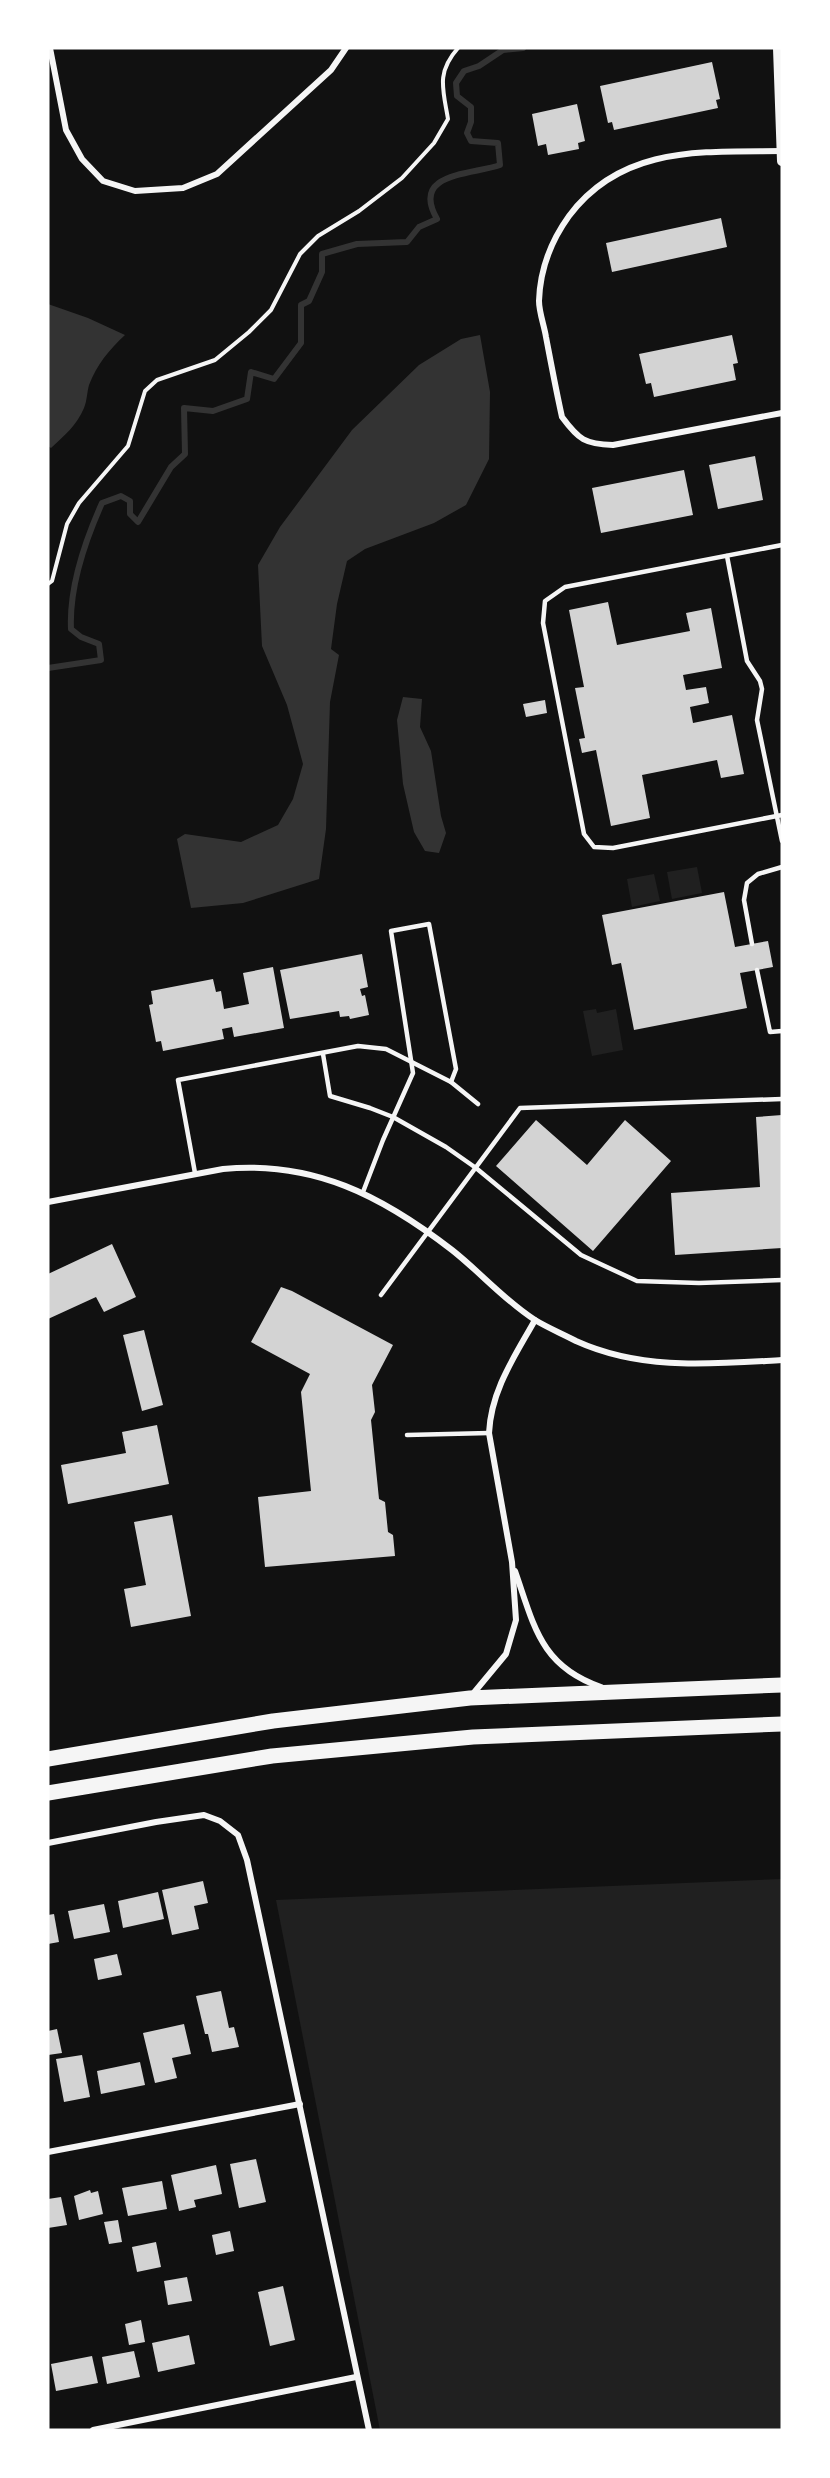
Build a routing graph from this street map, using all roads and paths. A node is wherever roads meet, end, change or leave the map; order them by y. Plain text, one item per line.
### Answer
1 (50, 48) edge
2 (346, 48) edge
3 (458, 48) edge
4 (778, 48) edge
5 (782, 151) edge
6 (782, 161) edge
7 (782, 413) edge
8 (782, 545) edge
9 (727, 556) junction
10 (48, 584) edge
11 (782, 815) edge
12 (776, 816) junction
13 (782, 841) edge
14 (782, 867) edge
15 (752, 944) dead end
16 (757, 970) dead end
17 (782, 1031) edge
18 (322, 1053) junction
19 (412, 1063) junction
20 (451, 1082) junction
21 (782, 1099) edge
22 (478, 1104) dead end
23 (393, 1117) junction
24 (476, 1168) junction
25 (195, 1173) junction
26 (363, 1192) junction
27 (48, 1202) edge
28 (428, 1234) junction
29 (782, 1280) edge
30 (381, 1295) dead end
31 (535, 1320) junction
32 (782, 1360) edge
33 (489, 1433) junction
34 (407, 1435) dead end
35 (512, 1562) junction
36 (782, 1685) edge
37 (615, 1692) junction
38 (470, 1698) junction
39 (782, 1724) edge
40 (48, 1759) edge
41 (48, 1793) edge
42 (48, 1843) edge
43 (300, 2104) junction
44 (48, 2152) edge
45 (356, 2377) junction
46 (93, 2430) edge
47 (369, 2430) edge

1 - 2 street
3 - 10 path
4 - 5 street
5 - 6 street
5 - 7 street
8 - 9 lane
9 - 12 lane
9 - 12 lane
11 - 12 lane
12 - 13 lane
14 - 15 lane
16 - 17 lane
18 - 19 lane
18 - 23 lane
18 - 25 lane
19 - 20 lane
19 - 20 lane
19 - 23 lane
20 - 22 lane
21 - 24 lane
23 - 24 lane
23 - 26 lane
24 - 28 lane
24 - 29 lane
25 - 26 street
25 - 27 street
26 - 28 street
28 - 30 lane
28 - 31 street
31 - 32 street
31 - 33 street
33 - 34 lane
33 - 35 street
35 - 37 street
35 - 38 street
36 - 37 main road
37 - 38 main road
38 - 40 main road
39 - 41 main road
42 - 43 street
43 - 44 street
43 - 45 street
45 - 46 street
45 - 47 street

